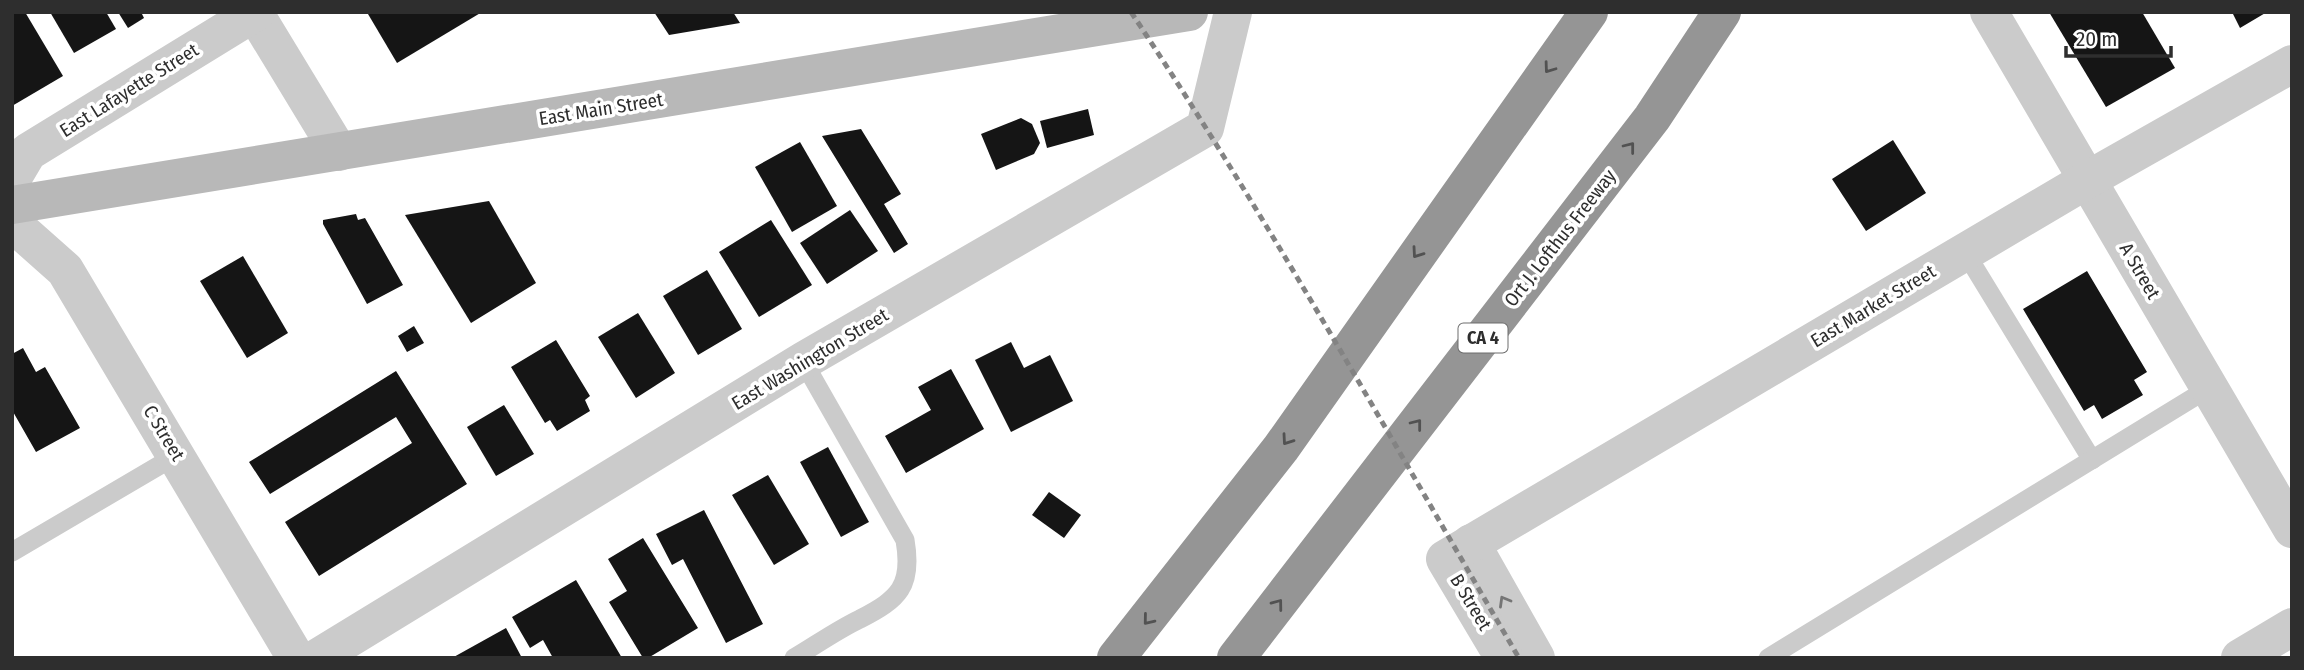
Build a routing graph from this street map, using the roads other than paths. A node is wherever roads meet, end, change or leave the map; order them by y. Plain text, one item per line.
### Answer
1 (1189, 12) edge
2 (1233, 12) edge
3 (1589, 12) edge
4 (1722, 12) edge
5 (1989, 12) edge
6 (255, 13) edge
7 (1117, 18) edge
8 (2292, 64) edge
9 (339, 152) junction
10 (12, 179) edge
11 (2087, 180) junction
12 (12, 205) edge
13 (12, 223) edge
14 (1965, 252) junction
15 (803, 361) junction
16 (2209, 388) junction
17 (177, 454) junction
18 (2092, 460) junction
19 (2292, 529) edge
20 (1458, 551) junction
21 (12, 552) edge
22 (2292, 627) edge
23 (296, 658) edge
24 (317, 658) edge
25 (794, 658) edge
26 (1116, 658) edge
27 (1236, 658) edge
28 (1504, 658) edge
29 (1536, 658) edge
30 (1768, 658) edge
31 (2240, 658) edge

1 - 7 main road, East Main Street
2 - 15 street, East Washington Street
3 -> 26 highway
27 -> 4 highway, Ort J. Lofthus Freeway / CA 4
5 - 11 street, A Street
6 - 9 street
6 - 10 street, East Lafayette Street
7 - 9 main road, East Main Street
8 - 11 street, East Market Street
9 - 12 main road, East Main Street
11 - 14 street, East Market Street
11 - 16 street, A Street
13 - 17 street, C Street
14 - 18 lane
14 - 20 street, East Market Street
15 - 24 street, East Washington Street
15 - 25 lane
16 - 18 lane
16 - 19 street, A Street
17 - 21 lane
17 - 23 street, C Street
18 - 30 lane
20 - 28 street, B Street
29 -> 20 street
22 - 31 street

